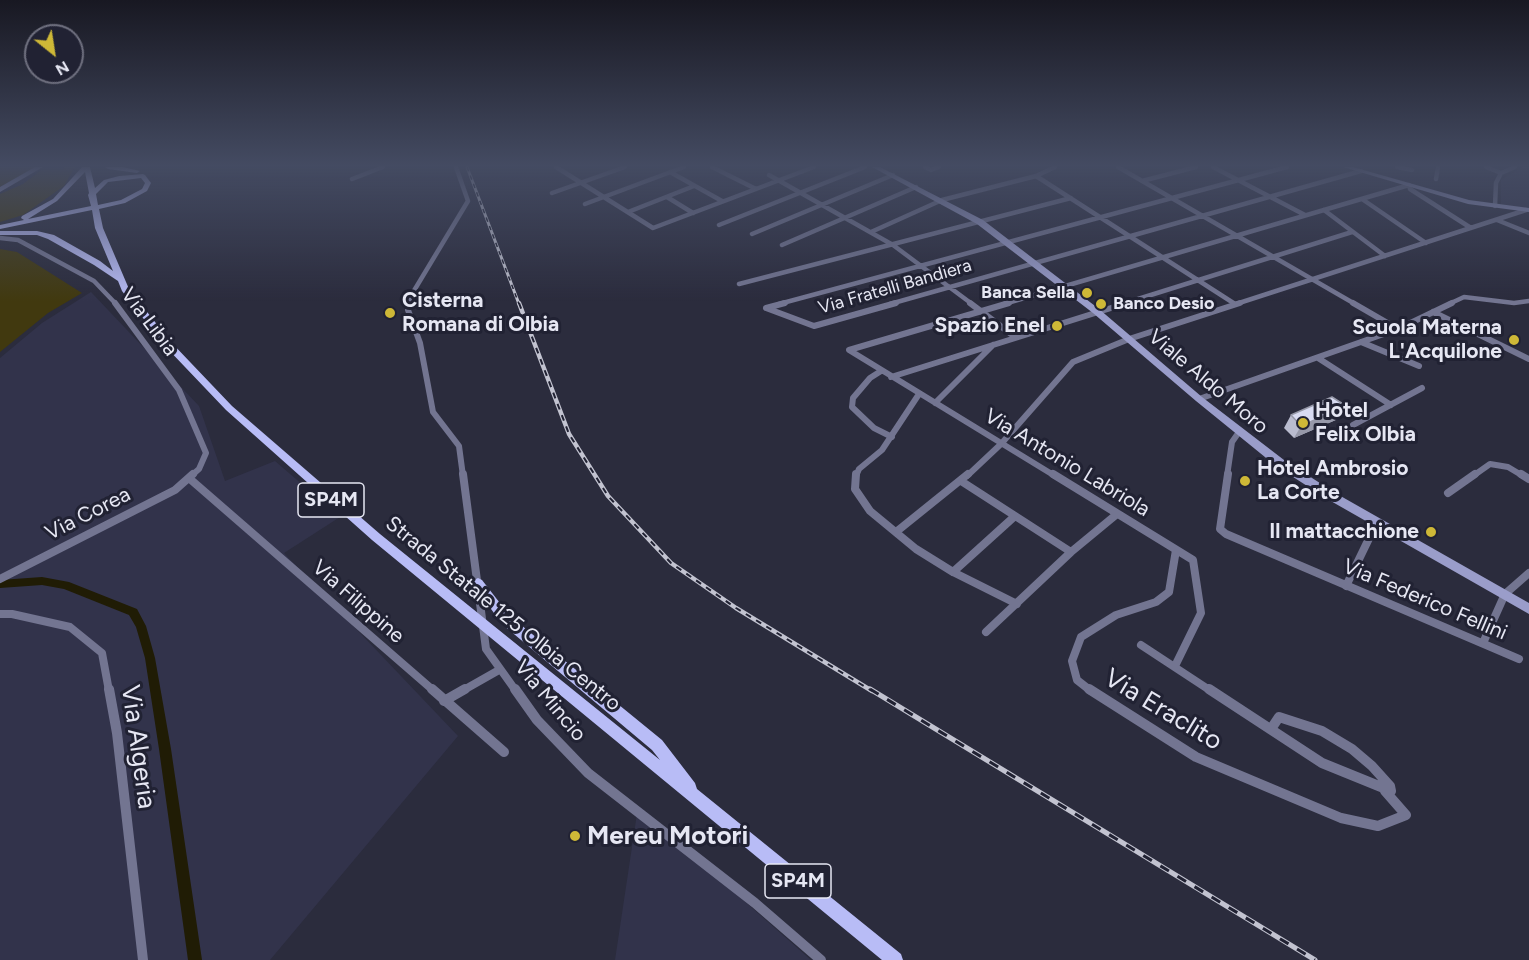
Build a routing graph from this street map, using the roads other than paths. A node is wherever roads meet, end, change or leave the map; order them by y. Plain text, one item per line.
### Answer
1 (37, 212) edge
2 (81, 212) edge
3 (94, 212) edge
4 (95, 212) edge
5 (461, 212) edge
6 (628, 212) edge
7 (696, 212) edge
8 (752, 212) edge
9 (806, 212) edge
10 (834, 212) edge
11 (859, 212) edge
12 (916, 212) edge
13 (962, 212) edge
14 (1019, 212) edge
15 (1092, 212) edge
16 (1119, 212) edge
17 (1194, 212) edge
18 (1217, 212) edge
19 (1298, 212) edge
20 (1317, 212) edge
21 (1326, 212) edge
22 (1381, 212) edge
23 (1446, 212) edge
24 (1522, 212) edge
25 (693, 213) joint
26 (1305, 215) junction
27 (1201, 216) junction
28 (1100, 217) junction
29 (845, 218) junction
30 (1497, 220) junction
31 (980, 222) junction
32 (719, 225) dead end
33 (1471, 228) junction
34 (0, 231) edge
35 (1352, 231) junction
36 (871, 232) junction
37 (1529, 233) edge
38 (752, 234) dead end
39 (1236, 236) junction
40 (1131, 237) junction
41 (1006, 242) junction
42 (1426, 243) junction
43 (782, 245) dead end
44 (892, 245) junction
45 (1272, 256) junction
46 (1385, 256) junction
47 (1162, 257) junction
48 (1035, 263) junction
49 (922, 265) junction
50 (118, 279) junction
51 (1196, 279) junction
52 (1311, 279) junction
53 (739, 284) dead end
54 (1065, 286) junction
55 (951, 287) junction
56 (1529, 301) edge
57 (1235, 304) junction
58 (981, 310) junction
59 (1096, 311) junction
60 (1433, 312) junction
61 (1398, 329) junction
62 (1015, 337) junction
63 (1129, 339) junction
64 (1361, 342) junction
65 (994, 344) junction
66 (966, 351) junction
67 (1318, 358) junction
68 (1529, 359) edge
69 (979, 360) junction
70 (1419, 366) dead end
71 (881, 371) junction
72 (891, 377) junction
73 (1422, 388) dead end
74 (919, 394) junction
75 (1199, 399) junction
76 (935, 403) junction
77 (1391, 405) junction
78 (1353, 425) dead end
79 (1239, 432) junction
80 (892, 437) junction
81 (1001, 444) junction
82 (190, 479) junction
83 (1529, 479) edge
84 (961, 481) junction
85 (1448, 493) dead end
86 (1117, 514) junction
87 (1015, 516) junction
88 (1377, 522) junction
89 (896, 532) junction
90 (1176, 550) junction
91 (1071, 552) junction
92 (953, 572) junction
93 (1529, 573) edge
94 (4, 577) edge
95 (478, 583) junction
96 (1346, 586) junction
97 (1505, 594) junction
98 (1017, 604) junction
99 (1529, 609) edge
100 (0, 614) edge
101 (986, 632) dead end
102 (1483, 643) junction
103 (1141, 645) dead end
104 (1519, 659) dead end
105 (1175, 666) junction
106 (499, 670) junction
107 (444, 701) junction
108 (1271, 729) junction
109 (504, 752) dead end
110 (1385, 791) junction
111 (701, 802) junction
112 (143, 960) edge
113 (821, 960) edge
114 (895, 960) edge

1 - 34 main road
2 - 34 main road
3 - 34 main road
4 - 50 main road, Strada Statale 125 Olbia Centro / SP4M
5 - 95 street, Via Mincio
6 - 25 street
7 - 25 street
8 - 32 street
9 - 38 street
10 - 29 street
11 - 29 street
12 - 36 street
13 - 31 main road, Viale Aldo Moro
14 - 31 street
15 - 28 street
16 - 28 street
17 - 27 street
18 - 27 street, Via Fratelli Bandiera
19 - 26 street
20 - 26 street
21 - 35 street
22 - 42 street
23 - 33 street
24 - 30 street
26 - 39 street
27 - 39 street
27 - 40 street, Via Fratelli Bandiera
28 - 40 street
28 - 41 street
29 - 36 street
29 - 43 street
30 - 33 street
30 - 37 street
31 - 41 main road, Viale Aldo Moro
31 - 44 street
33 - 42 street
34 - 50 main road
34 - 82 street, Via Libia
35 - 45 street
35 - 46 street
36 - 44 street
39 - 45 street
39 - 47 street
40 - 47 street
40 - 48 street, Via Fratelli Bandiera
41 - 48 main road, Viale Aldo Moro
41 - 49 street
42 - 46 street
44 - 49 street
44 - 53 street
45 - 51 street
45 - 52 street
46 - 52 street
47 - 51 street
47 - 54 street
48 - 54 main road, Viale Aldo Moro
48 - 55 street, Via Fratelli Bandiera
49 - 55 street
49 - 55 street, Via Fratelli Bandiera
50 - 111 main road, Strada Statale 125 Olbia Centro / SP4M
51 - 57 street
51 - 59 street
52 - 57 street
52 - 61 street
54 - 58 street
54 - 59 main road, Viale Aldo Moro
55 - 58 street
56 - 60 street
57 - 63 street
58 - 62 street
58 - 71 street, Via Antonio Labriola
59 - 62 street
59 - 63 main road, Viale Aldo Moro
60 - 61 street
60 - 68 street
61 - 64 street
62 - 65 street
63 - 75 main road, Viale Aldo Moro
63 - 81 street
64 - 67 street
64 - 70 street
65 - 66 street
65 - 69 street
66 - 69 street
66 - 72 street
67 - 75 street
67 - 77 street
69 - 76 street
71 - 72 street, Via Antonio Labriola
71 - 80 street
72 - 74 street, Via Antonio Labriola
73 - 77 street
74 - 76 street, Via Antonio Labriola
74 - 80 street
75 - 79 main road, Viale Aldo Moro
76 - 81 street, Via Antonio Labriola
77 - 78 street
79 - 88 main road, Viale Aldo Moro
79 - 96 street, Via Federico Fellini
80 - 89 street
81 - 84 street
81 - 86 street, Via Antonio Labriola
82 - 94 street, Via Corea
82 - 107 street, Via Filippine
83 - 85 street
84 - 87 street
84 - 89 street
86 - 90 street, Via Antonio Labriola
86 - 91 street
87 - 91 street
87 - 92 street
88 - 96 street
88 - 97 main road, Viale Aldo Moro
89 - 92 street
90 - 105 street, Via Antonio Labriola
90 - 110 street, Via Eraclito
91 - 98 street
92 - 98 street
93 - 97 street
95 - 106 street, Via Mincio
95 - 111 main road
96 - 102 street, Via Federico Fellini
97 - 99 main road, Viale Aldo Moro
97 - 102 street
98 - 101 street
100 - 112 street, Via Algeria
102 - 104 street, Via Federico Fellini
103 - 105 street
105 - 108 street
106 - 107 street
106 - 113 street, Via Mincio
107 - 109 street, Via Filippine
108 - 110 street
108 - 110 street
111 - 114 main road, Strada Statale 125 Olbia Centro / SP4M

